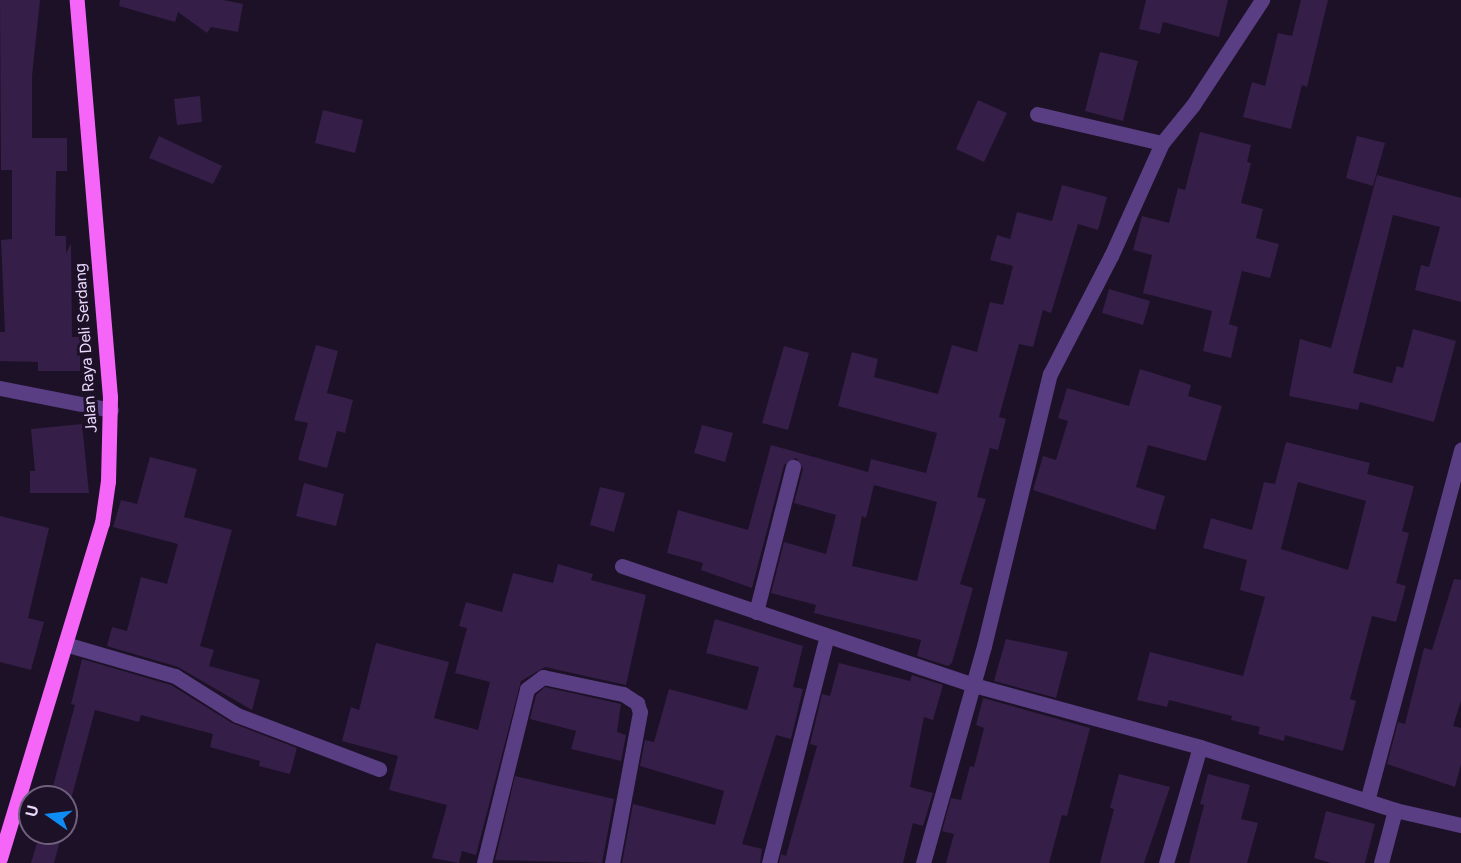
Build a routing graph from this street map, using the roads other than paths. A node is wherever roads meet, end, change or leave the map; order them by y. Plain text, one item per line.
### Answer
1 (76, 0) edge
2 (1262, 0) edge
3 (1037, 114) dead end
4 (1162, 143) junction
5 (0, 388) edge
6 (111, 410) junction
7 (1461, 449) edge
8 (793, 467) dead end
9 (621, 566) dead end
10 (756, 612) junction
11 (828, 636) junction
12 (65, 644) junction
13 (970, 684) junction
14 (1200, 747) junction
15 (379, 769) dead end
16 (1367, 801) junction
17 (1395, 810) junction
18 (1461, 825) edge
19 (0, 858) edge
20 (484, 863) edge
21 (612, 863) edge
22 (769, 863) edge
23 (923, 863) edge
24 (1166, 863) edge
25 (1381, 863) edge

1 - 6 main road, Jalan Raya Deli Serdang
2 - 4 street
3 - 4 street
4 - 13 street
5 - 6 street
6 - 12 main road, Jalan Raya Deli Serdang
7 - 16 street
8 - 10 street
9 - 10 street
10 - 11 street
11 - 13 street
11 - 22 street
12 - 15 street
12 - 19 main road, Jalan Raya Deli Serdang
13 - 14 street
13 - 23 street
14 - 16 street
14 - 24 street
16 - 17 street
17 - 18 street
17 - 25 street
20 - 21 street

